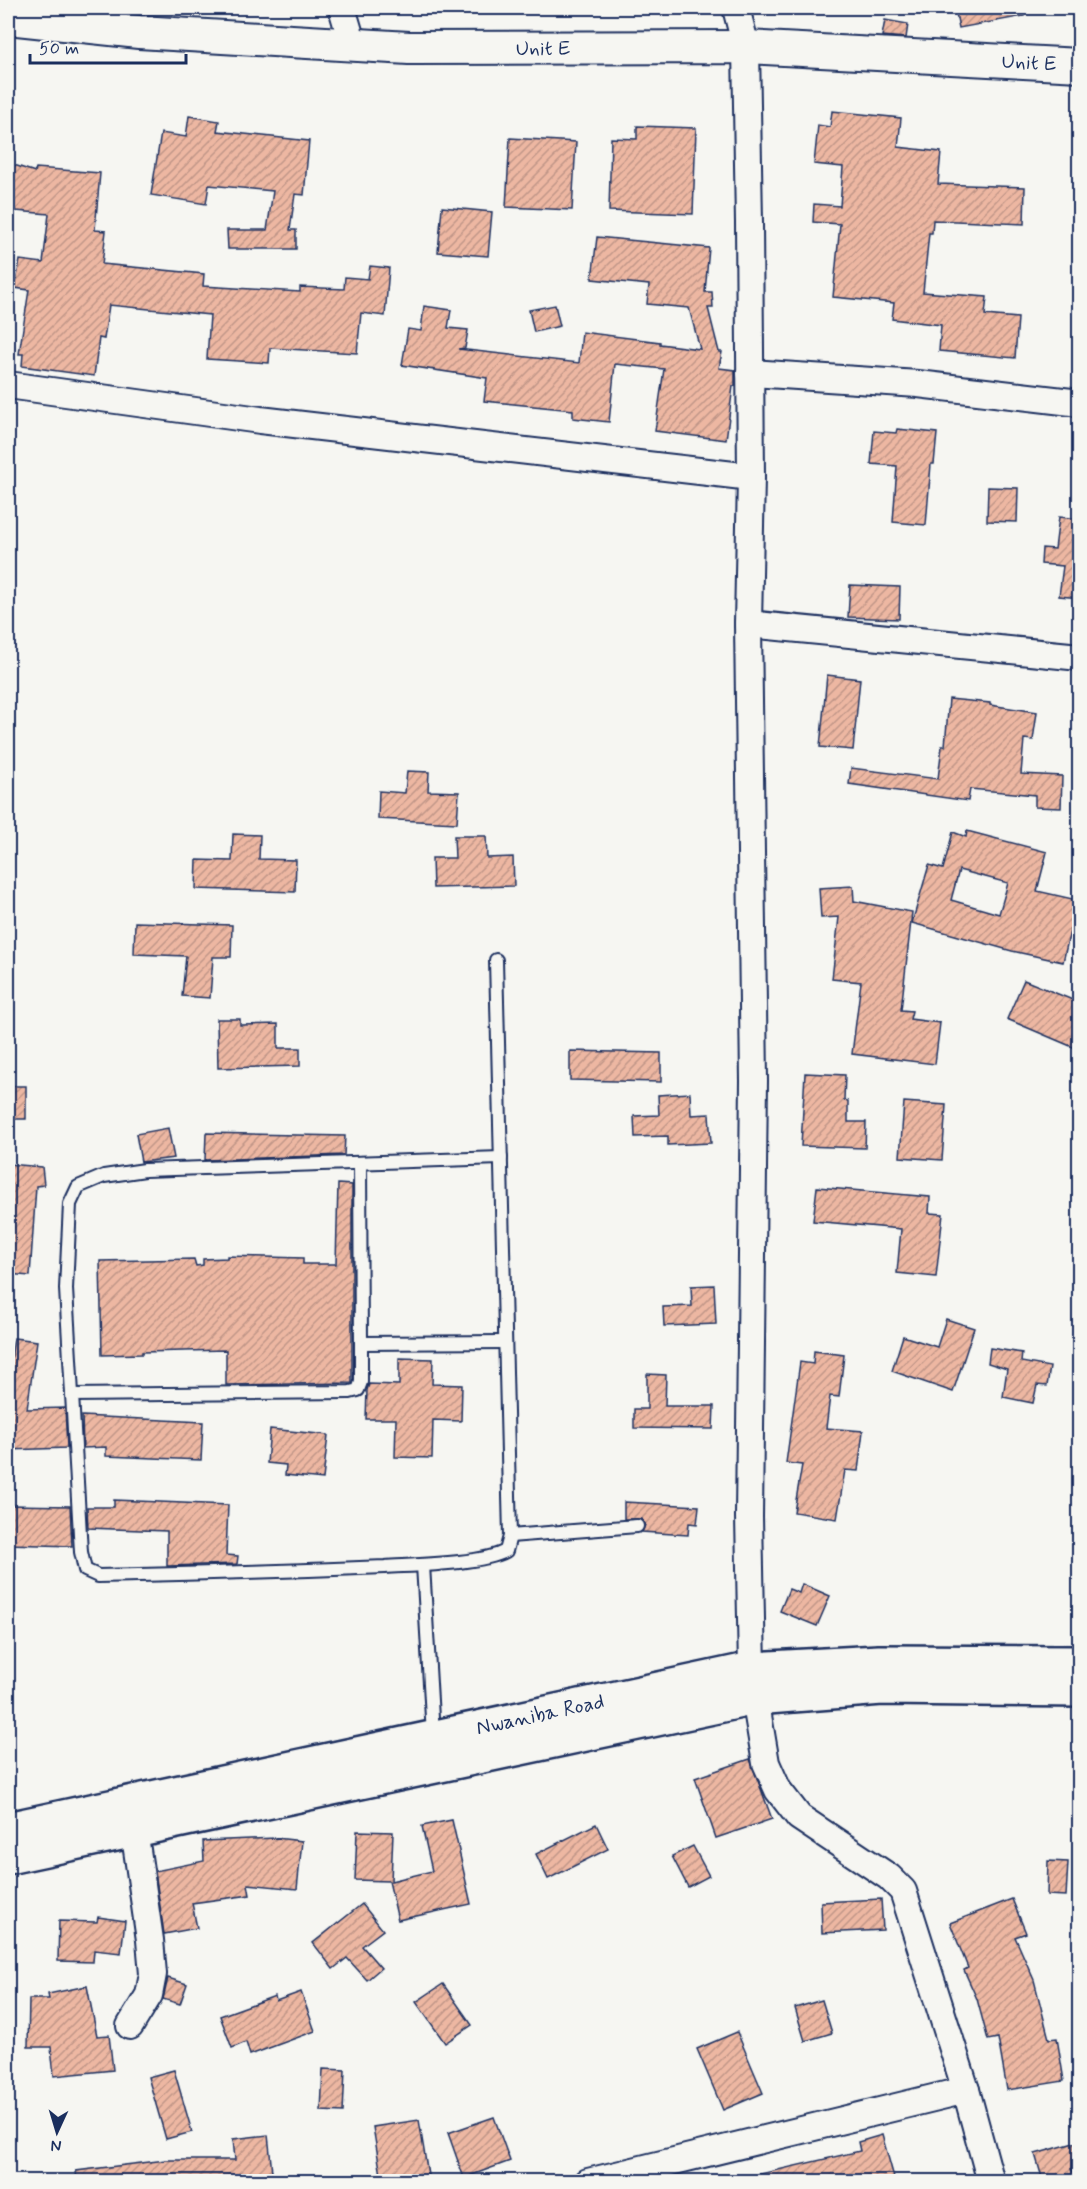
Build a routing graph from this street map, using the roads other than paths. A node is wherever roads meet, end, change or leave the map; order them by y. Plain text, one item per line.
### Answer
1 (342, 8) edge
2 (736, 8) edge
3 (8, 18) edge
4 (353, 45) junction
5 (746, 47) junction
6 (1080, 65) edge
7 (750, 373) junction
8 (8, 385) edge
9 (1080, 402) edge
10 (751, 477) junction
11 (748, 624) junction
12 (1080, 657) edge
13 (496, 960) dead end
14 (501, 1158) junction
15 (360, 1163) junction
16 (505, 1342) junction
17 (361, 1343) junction
18 (72, 1395) junction
19 (637, 1526) dead end
20 (510, 1536) junction
21 (423, 1565) junction
22 (1080, 1663) edge
23 (753, 1683) junction
24 (1080, 1690) edge
25 (434, 1737) junction
26 (8, 1829) edge
27 (134, 1829) junction
28 (8, 1857) edge
29 (130, 2026) dead end
30 (966, 2090) junction
31 (588, 2181) edge
32 (991, 2181) edge

1 - 4 street
2 - 5 street
3 - 4 street, Unit E
4 - 5 street, Unit E
5 - 6 street, Unit E
5 - 7 street
7 - 9 street
7 - 10 street
8 - 10 street
10 - 11 street
11 - 12 street
11 - 23 street
13 - 14 lane
14 - 15 lane
14 - 16 lane
15 - 17 lane
15 - 18 lane
16 - 17 lane
16 - 20 lane
17 - 18 lane
18 - 21 lane
19 - 20 lane
20 - 21 lane
21 - 25 lane
22 - 23 main road, Nwaniba Road
23 - 24 main road
23 - 25 main road, Nwaniba Road
23 - 27 main road
23 - 30 street
25 - 26 main road, Nwaniba Road
27 - 28 main road
27 - 29 street
30 - 31 street
30 - 32 street

